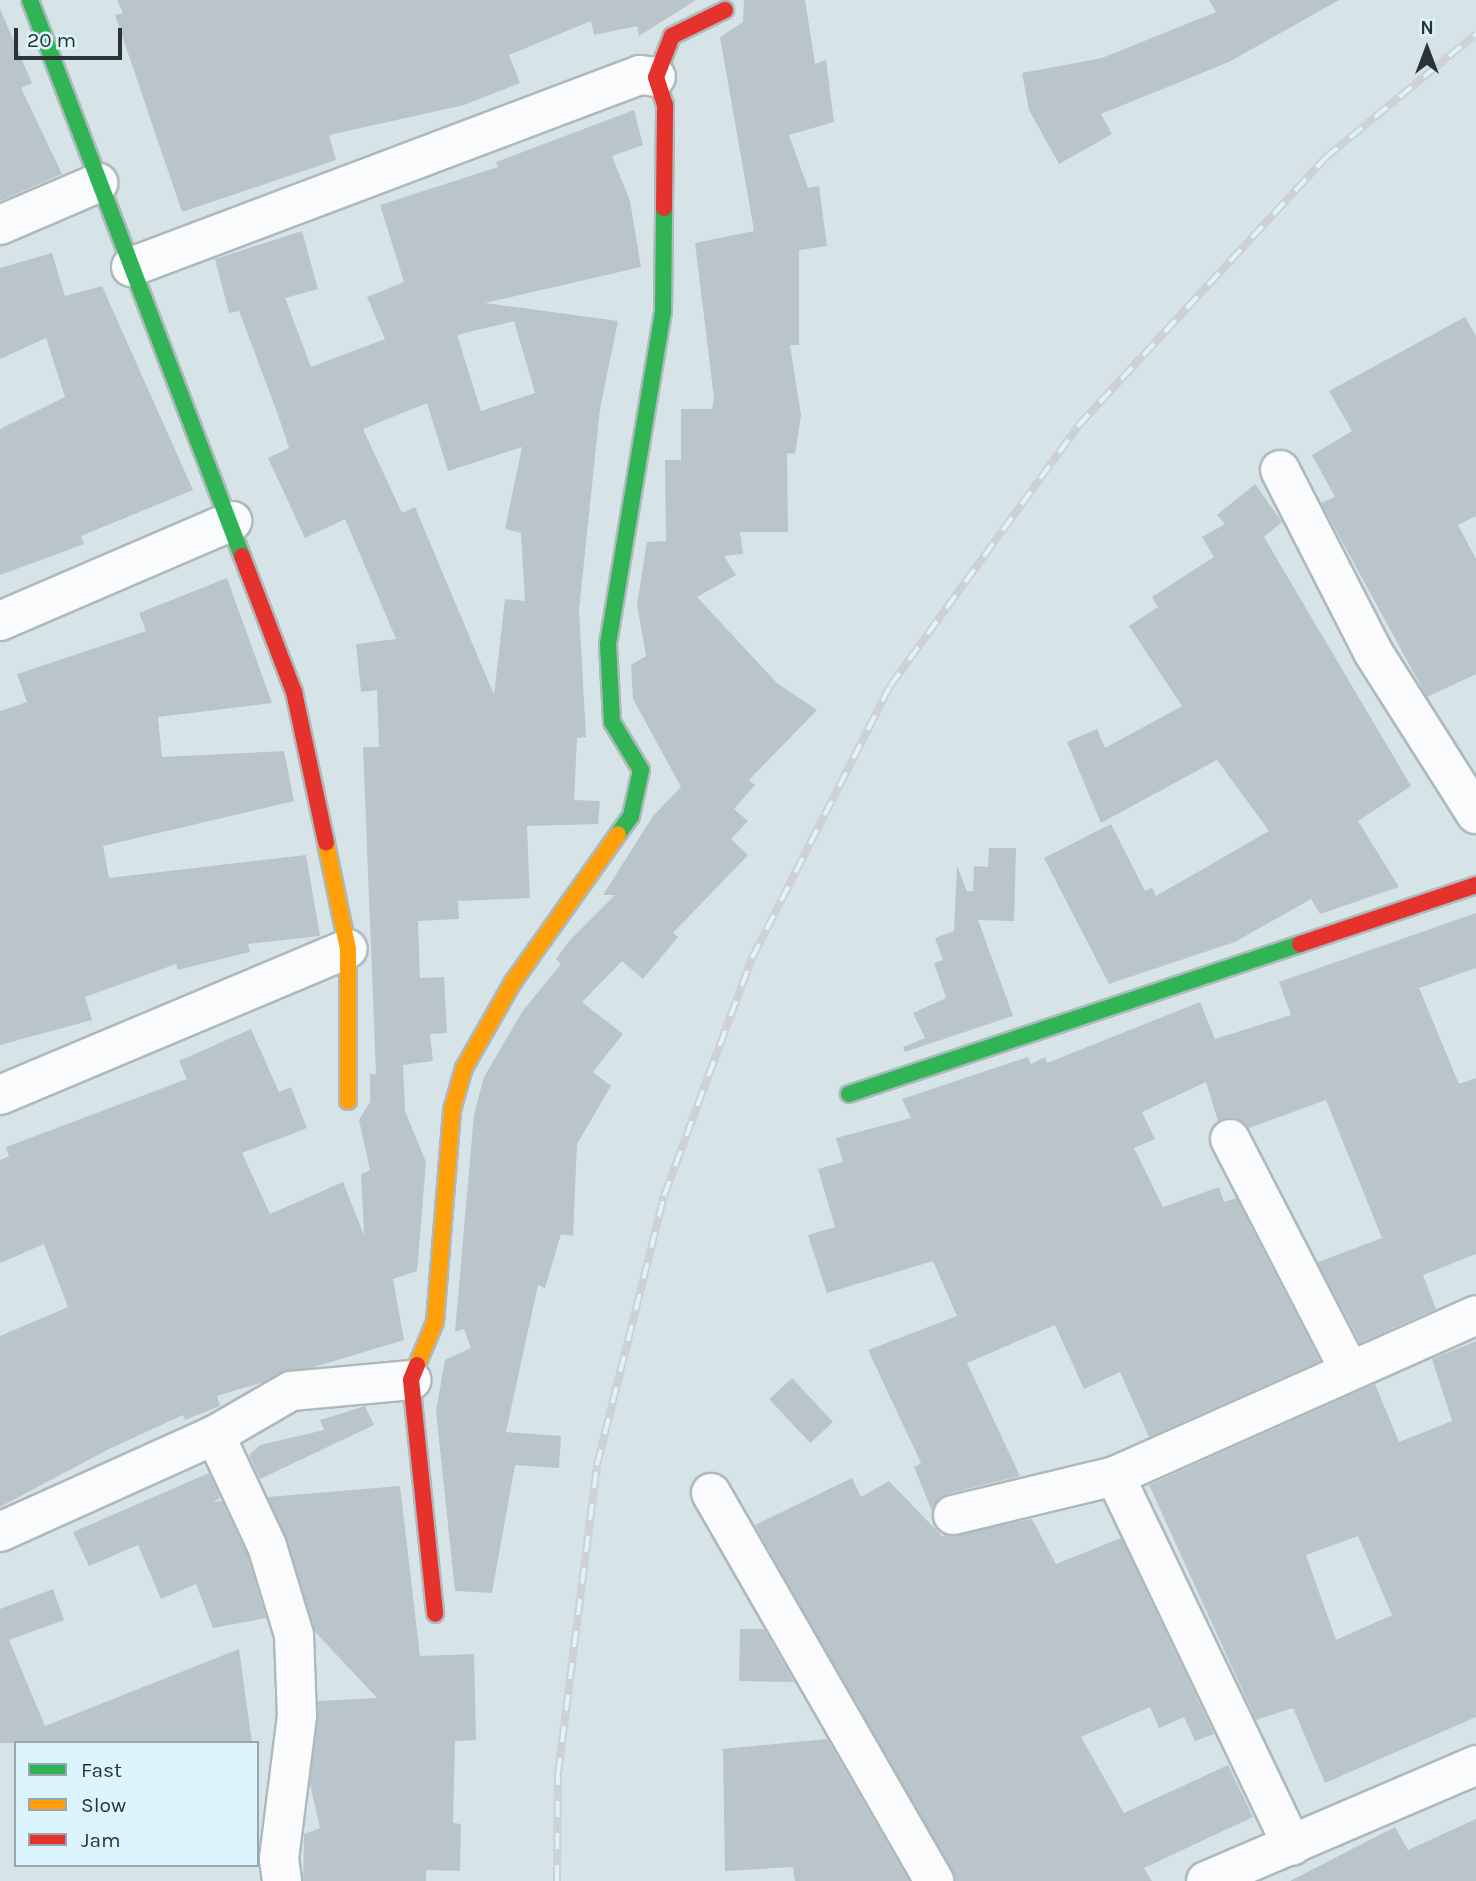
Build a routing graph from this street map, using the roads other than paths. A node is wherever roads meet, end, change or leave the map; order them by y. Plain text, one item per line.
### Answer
1 (30, 0) edge
2 (725, 10) dead end
3 (656, 77) junction
4 (98, 183) junction
5 (0, 225) edge
6 (131, 267) junction
7 (1280, 470) dead end
8 (232, 521) junction
9 (0, 621) edge
10 (1476, 814) edge
11 (1476, 885) edge
12 (348, 949) junction
13 (849, 1094) dead end
14 (0, 1095) edge
15 (348, 1101) dead end
16 (1230, 1139) dead end
17 (1476, 1315) edge
18 (1348, 1368) junction
19 (411, 1381) junction
20 (215, 1435) junction
21 (1115, 1476) junction
22 (711, 1493) dead end
23 (953, 1515) dead end
24 (0, 1532) edge
25 (435, 1614) dead end
26 (1476, 1765) edge
27 (1275, 1862) edge
28 (282, 1881) edge
29 (934, 1881) edge
30 (1206, 1881) edge

1 - 4 street
2 - 3 street
3 - 6 street
3 - 19 street
4 - 5 street
4 - 6 street
6 - 8 street
7 - 10 street
8 - 9 street
8 - 12 street
11 - 13 street
12 - 14 street
12 - 15 street
16 - 18 street
17 - 18 street
18 - 21 street
19 - 20 street
19 - 25 street
20 - 24 street
20 - 28 street
21 - 23 street
21 - 27 street
22 - 29 street
26 - 27 street
27 - 30 street

